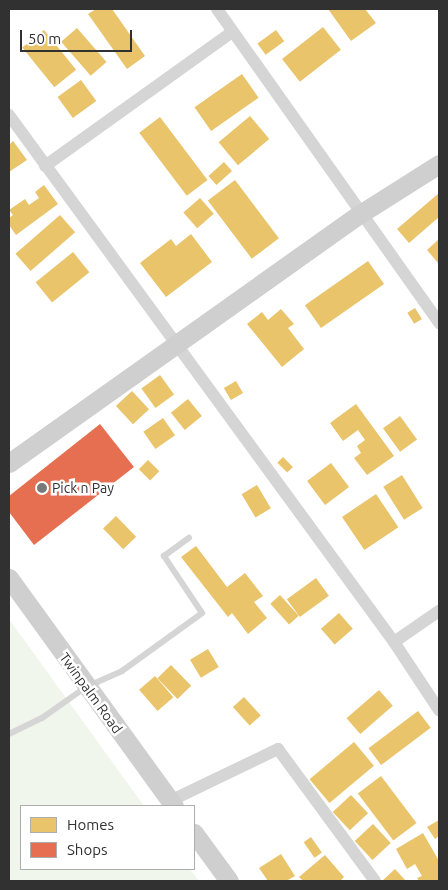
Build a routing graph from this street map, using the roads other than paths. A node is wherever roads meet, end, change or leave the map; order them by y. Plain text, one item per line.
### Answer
1 (217, 9) edge
2 (231, 34) junction
3 (9, 114) edge
4 (439, 164) edge
5 (45, 166) junction
6 (360, 214) junction
7 (439, 324) edge
8 (176, 346) junction
9 (9, 464) edge
10 (189, 538) dead end
11 (9, 578) edge
12 (439, 610) edge
13 (394, 642) junction
14 (86, 687) junction
15 (439, 710) edge
16 (9, 734) edge
17 (172, 804) edge
18 (195, 835) edge
19 (229, 881) edge
20 (375, 881) edge

1 - 2 street
2 - 5 street
2 - 6 street
3 - 5 street
4 - 6 street
5 - 8 street
6 - 7 street
6 - 8 street
8 - 9 street
8 - 13 street
10 - 14 lane
11 - 14 street, Twinpalm Road
12 - 13 street
13 - 15 street
14 - 16 lane
14 - 17 street, Twinpalm Road
17 - 20 street
18 - 19 street

